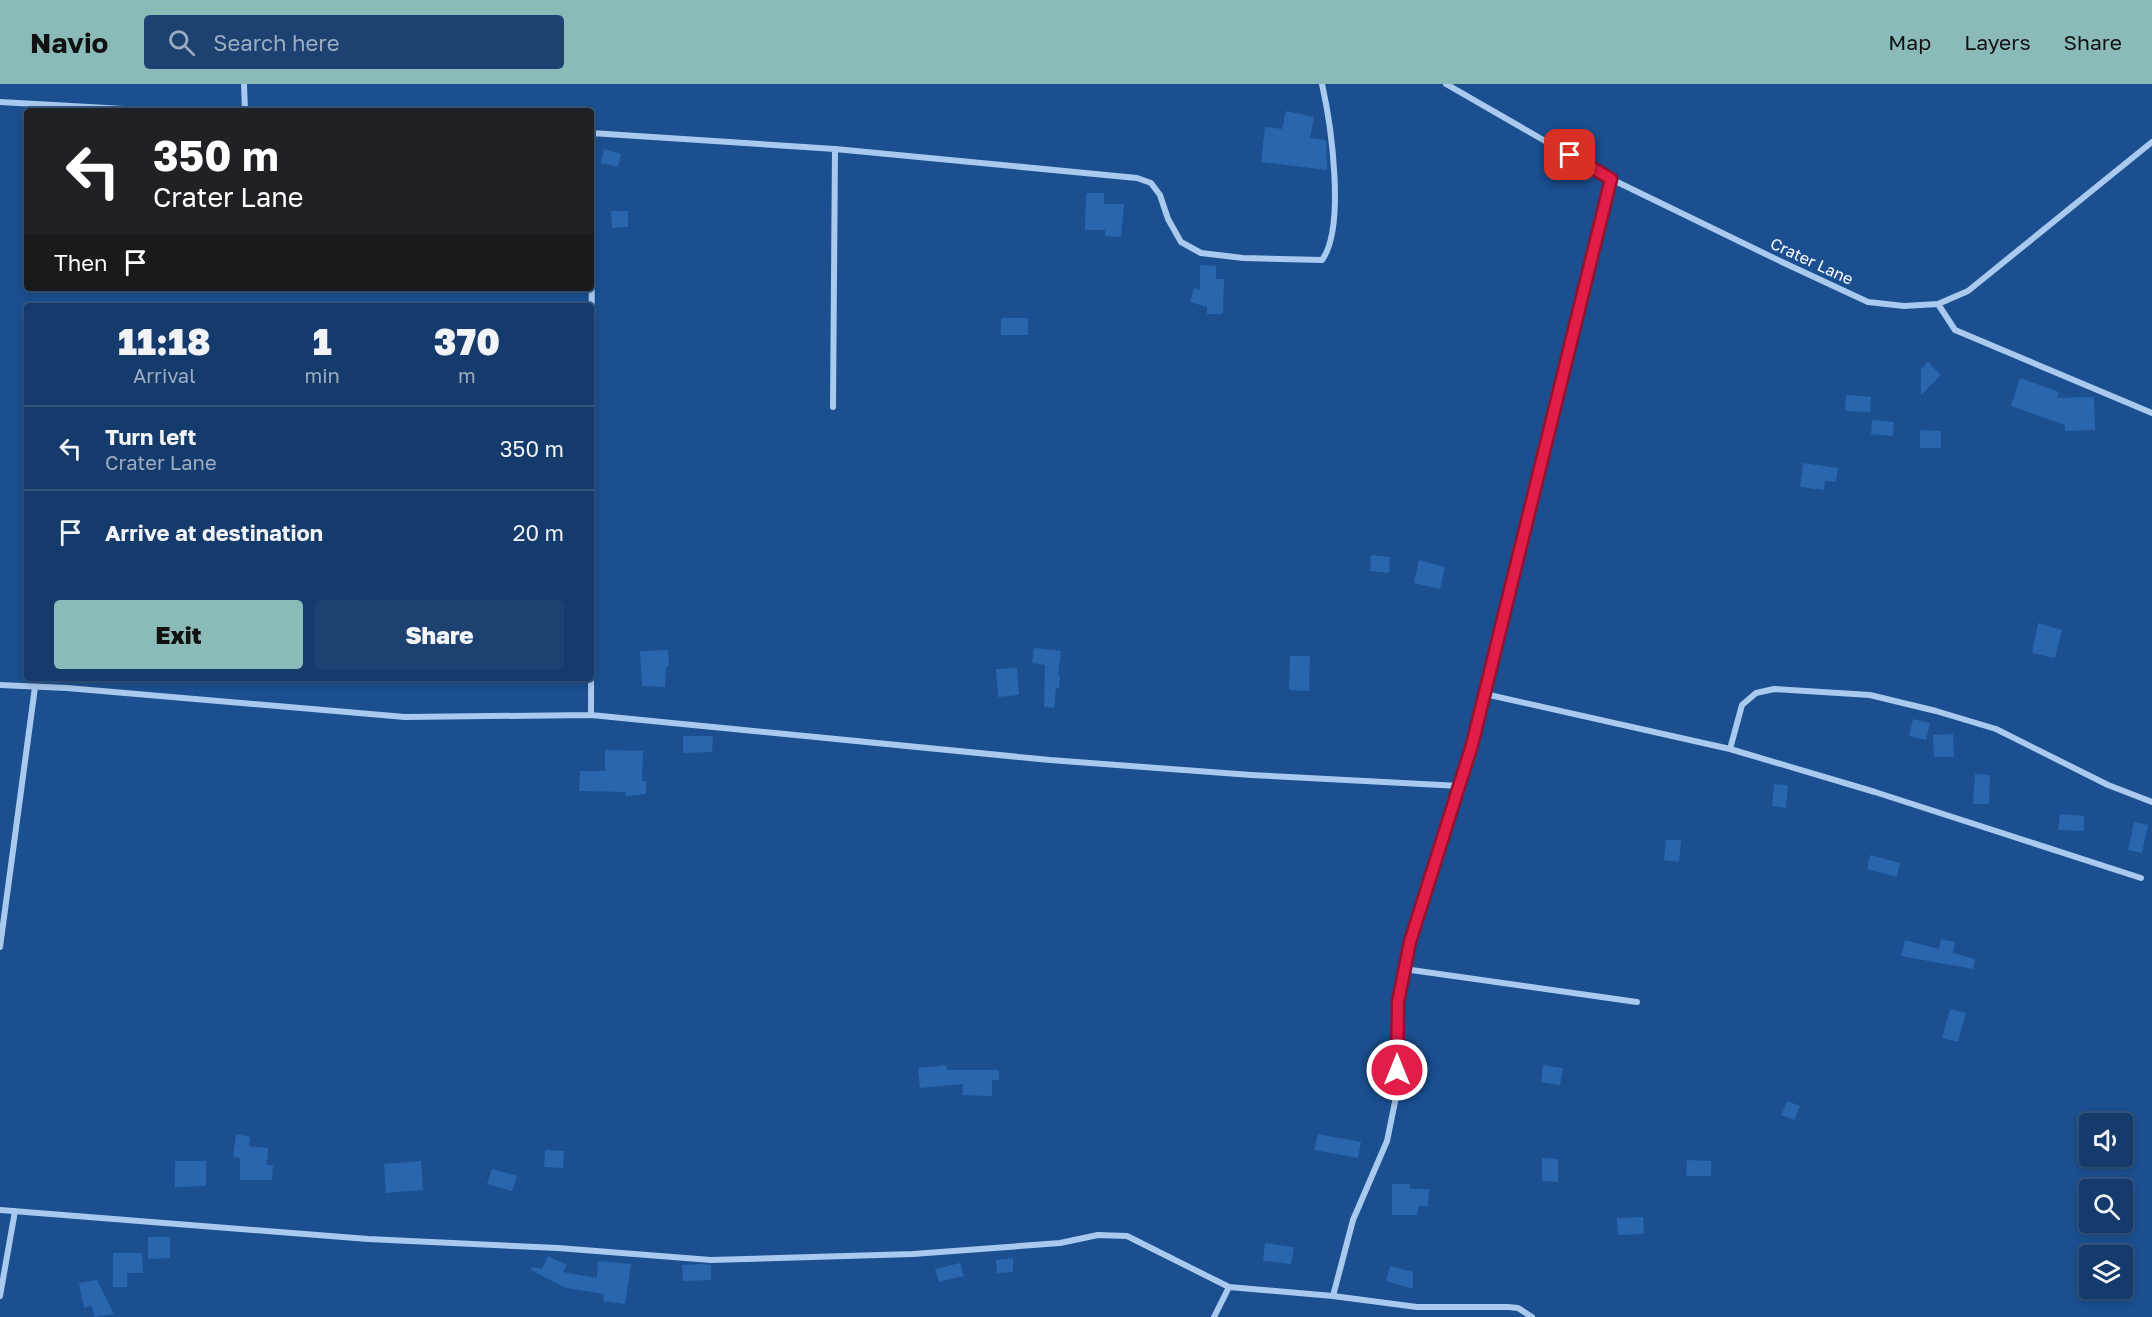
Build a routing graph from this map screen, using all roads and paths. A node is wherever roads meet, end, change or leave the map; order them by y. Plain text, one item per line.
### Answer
1 (244, 84) edge
2 (1322, 84) edge
3 (1446, 84) edge
4 (0, 102) edge
5 (107, 108) edge
6 (245, 108) edge
7 (594, 134) edge
8 (2152, 142) edge
9 (835, 149) junction
10 (1611, 179) junction
11 (1938, 304) junction
12 (833, 407) dead end
13 (2152, 413) edge
14 (591, 681) edge
15 (0, 685) edge
16 (35, 687) junction
17 (1485, 694) junction
18 (591, 715) junction
19 (1730, 749) junction
20 (1460, 786) junction
21 (2152, 802) edge
22 (2141, 878) dead end
23 (0, 947) edge
24 (1404, 969) junction
25 (1637, 1002) dead end
26 (0, 1210) edge
27 (15, 1211) junction
28 (1229, 1287) junction
29 (0, 1296) edge
30 (1333, 1296) junction
31 (1214, 1317) edge
32 (1532, 1317) edge

1 - 6 street
2 - 9 street
3 - 10 street, Crater Lane
4 - 5 street
7 - 9 street
8 - 11 street, Crater Lane
9 - 12 street
10 - 11 street, Crater Lane
10 - 17 street
11 - 13 street
14 - 18 street
15 - 16 street
16 - 18 street
16 - 23 street
17 - 19 street
17 - 20 street
18 - 20 street
19 - 21 street
19 - 22 street
20 - 24 street
24 - 25 street
24 - 30 street
26 - 27 street
27 - 28 street
27 - 29 street
28 - 30 street
28 - 31 street
30 - 32 street

